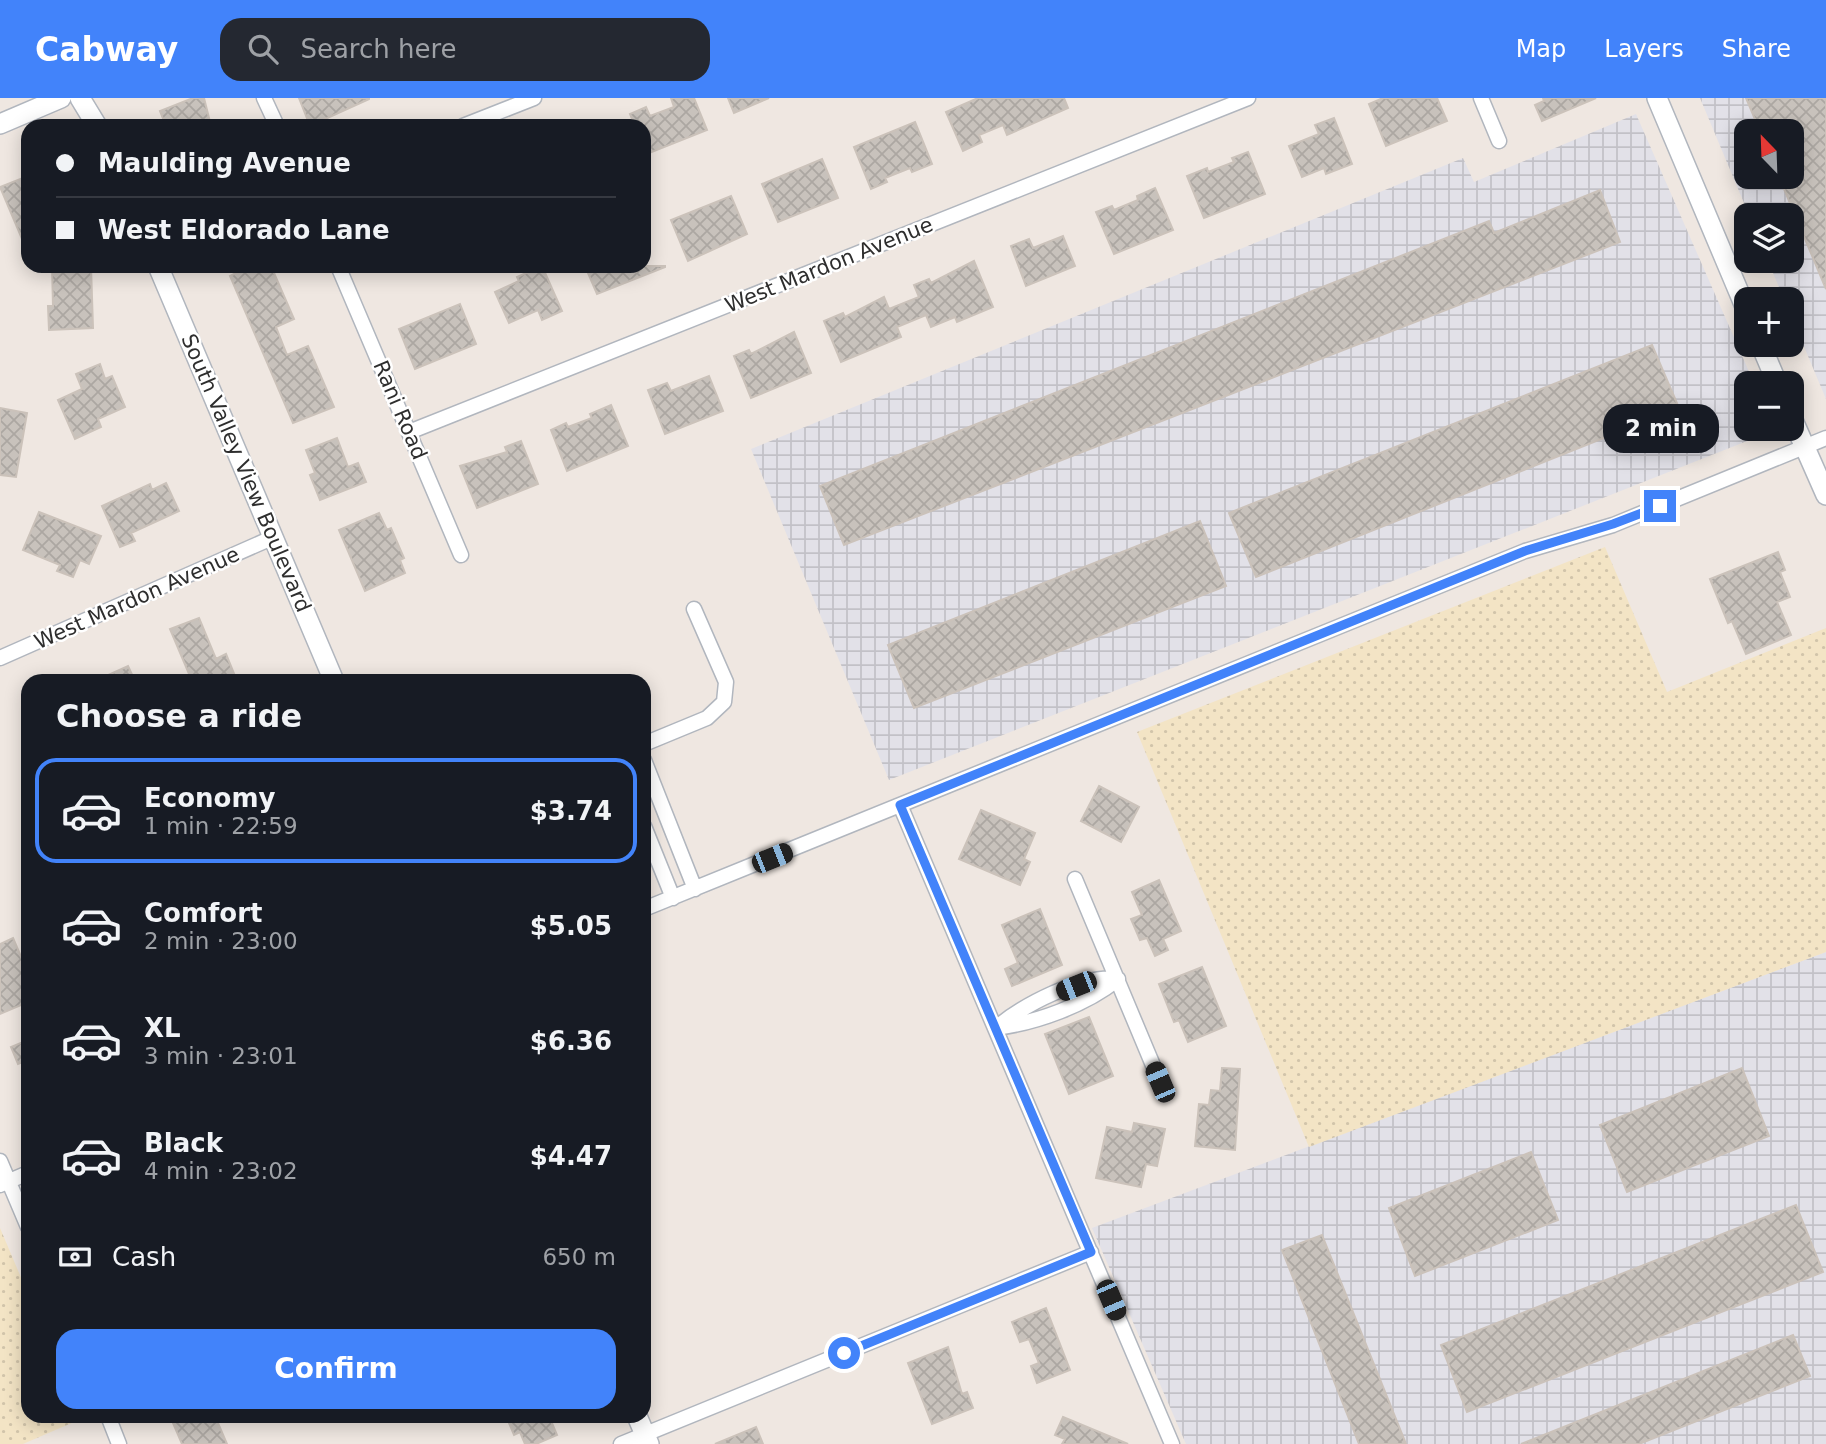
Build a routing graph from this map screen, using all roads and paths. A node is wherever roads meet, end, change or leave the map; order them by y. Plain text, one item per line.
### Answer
1 (61, 98) edge
2 (80, 98) edge
3 (264, 98) edge
4 (534, 98) edge
5 (1248, 98) edge
6 (1481, 98) edge
7 (1657, 98) edge
8 (93, 119) edge
9 (274, 119) edge
10 (481, 119) edge
11 (0, 124) edge
12 (1499, 141) dead end
13 (161, 273) edge
14 (341, 273) edge
15 (1737, 287) edge
16 (409, 432) junction
17 (1826, 438) edge
18 (1802, 441) edge
19 (1804, 447) junction
20 (1826, 495) edge
21 (274, 537) junction
22 (461, 555) dead end
23 (694, 609) dead end
24 (0, 658) edge
25 (331, 674) edge
26 (651, 741) edge
27 (651, 778) edge
28 (900, 805) junction
29 (651, 843) edge
30 (1075, 879) dead end
31 (695, 889) junction
32 (673, 898) junction
33 (651, 906) edge
34 (1118, 979) junction
35 (996, 1028) junction
36 (1160, 1082) dead end
37 (0, 1161) edge
38 (21, 1176) edge
39 (4, 1183) edge
40 (21, 1214) edge
41 (1091, 1252) junction
42 (111, 1423) edge
43 (643, 1431) edge
44 (119, 1444) edge
45 (621, 1444) edge
46 (1172, 1444) edge

1 - 11 main road
2 - 8 main road
3 - 9 street
4 - 10 street
5 - 16 street, West Mardon Avenue
6 - 12 street
7 - 15 main road
13 - 21 main road, South Valley View Boulevard
14 - 16 street, Rani Road
16 - 22 street, Rani Road
17 - 19 street
18 - 19 main road
19 - 20 main road
19 - 28 street
21 - 24 street, West Mardon Avenue
21 - 25 main road, South Valley View Boulevard
23 - 26 street
27 - 31 street
28 - 31 street
28 - 35 street
29 - 32 street
30 - 34 street
31 - 32 street
32 - 33 street
34 - 35 street
34 - 36 street
35 - 41 street
37 - 39 street
38 - 39 street
39 - 40 street
41 - 43 street
41 - 46 street
42 - 44 street
43 - 45 street

